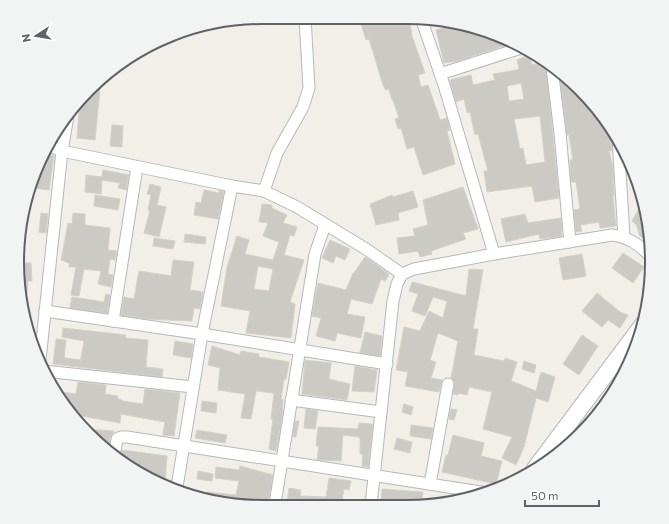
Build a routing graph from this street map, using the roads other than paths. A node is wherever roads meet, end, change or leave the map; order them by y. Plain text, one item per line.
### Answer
1 (305, 24) edge
2 (423, 25) edge
3 (514, 50) edge
4 (440, 74) junction
5 (553, 74) edge
6 (66, 127) edge
7 (54, 147) edge
8 (62, 151) junction
9 (619, 155) edge
10 (137, 167) junction
11 (232, 186) junction
12 (264, 191) junction
13 (324, 225) junction
14 (624, 237) junction
15 (570, 242) junction
16 (644, 250) edge
17 (494, 254) junction
18 (402, 274) junction
19 (45, 311) junction
20 (113, 321) junction
21 (202, 334) junction
22 (632, 339) edge
23 (299, 349) junction
24 (41, 350) edge
25 (387, 364) junction
26 (51, 372) edge
27 (448, 384) dead end
28 (193, 387) junction
29 (290, 400) junction
30 (381, 412) junction
31 (182, 447) junction
32 (115, 449) edge
33 (544, 456) edge
34 (280, 462) junction
35 (375, 476) junction
36 (177, 484) edge
37 (430, 484) junction
38 (473, 491) edge
39 (275, 500) edge
40 (372, 500) edge

1 - 12 street
2 - 4 street
3 - 4 street
4 - 17 street
5 - 15 street
6 - 8 street
7 - 8 street
8 - 10 street
8 - 19 street
9 - 14 street
10 - 11 street
10 - 20 street
11 - 12 street
11 - 21 street
12 - 13 street
13 - 18 street
13 - 23 street
14 - 15 street
14 - 16 street
15 - 17 street
17 - 18 street
18 - 25 street
19 - 20 street
19 - 24 street
20 - 21 street
21 - 23 street
21 - 28 street
22 - 33 main road
23 - 25 street
23 - 29 street
25 - 30 street
26 - 28 street
27 - 37 street
28 - 31 street
29 - 30 street
29 - 34 street
30 - 35 street
31 - 32 street
31 - 34 street
31 - 36 street
34 - 35 street
34 - 39 street
35 - 37 street
35 - 40 street
37 - 38 street

